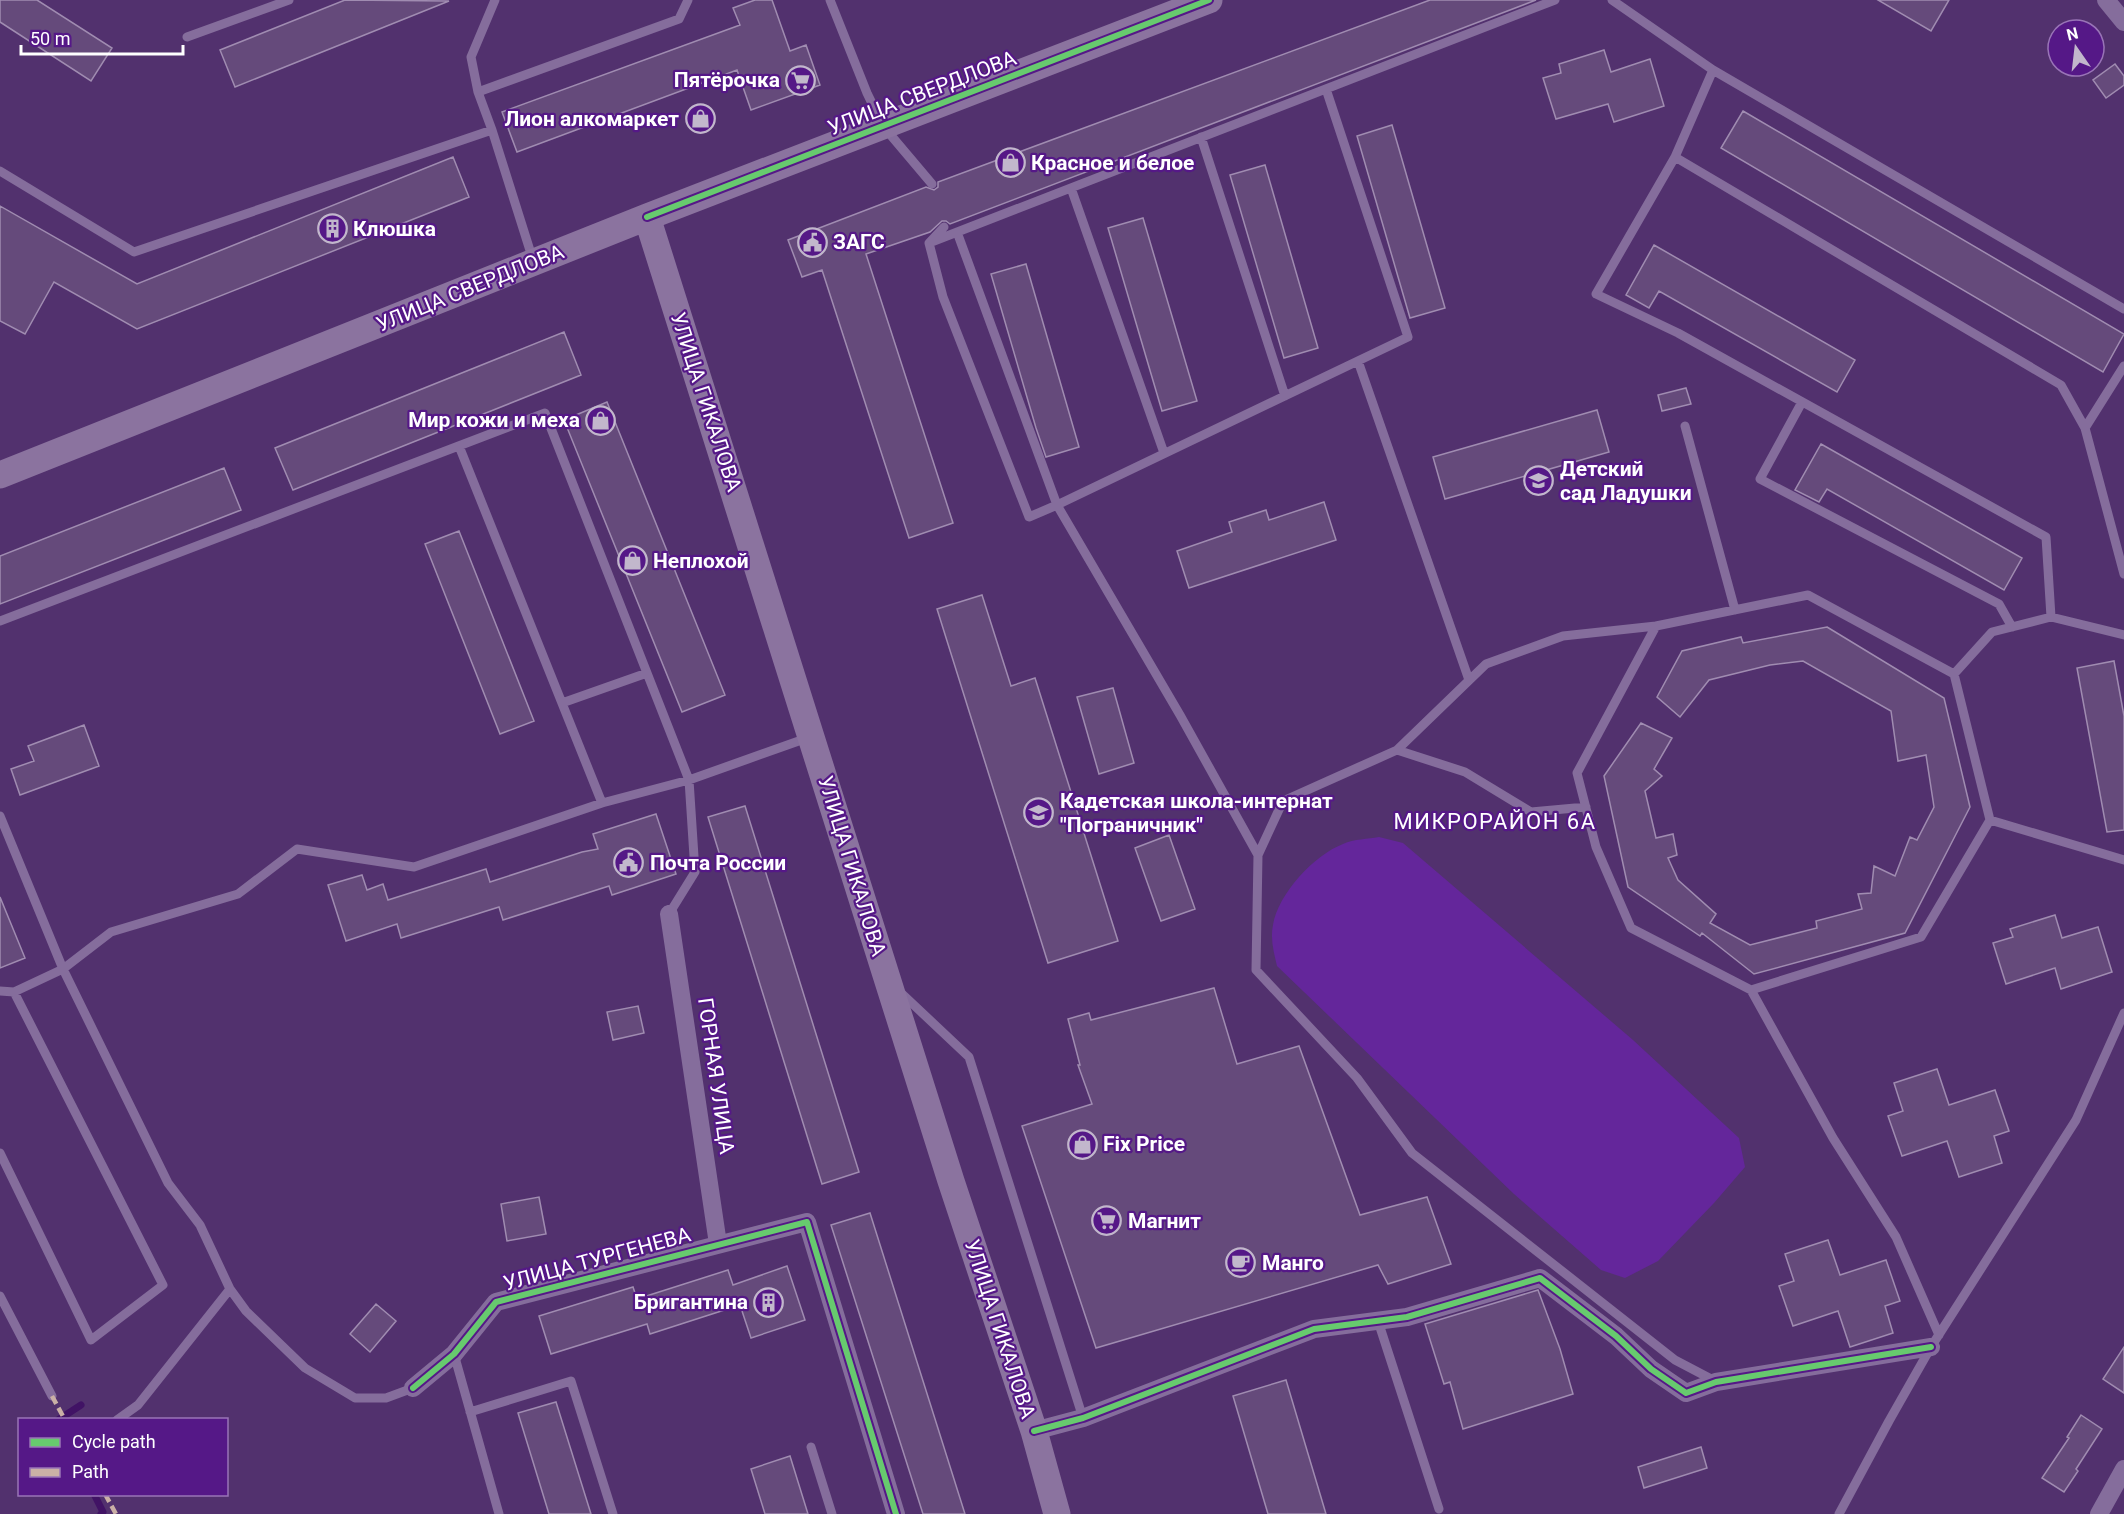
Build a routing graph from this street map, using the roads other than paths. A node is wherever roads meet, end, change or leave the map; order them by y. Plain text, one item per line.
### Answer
1 (289, 0) edge
2 (495, 0) edge
3 (688, 0) edge
4 (830, 0) edge
5 (1209, 0) edge
6 (1556, 0) edge
7 (1612, 0) edge
8 (2106, 0) edge
9 (2124, 22) edge
10 (187, 37) dead end
11 (1713, 70) junction
12 (1326, 89) junction
13 (478, 92) junction
14 (883, 126) junction
15 (492, 130) junction
16 (1201, 137) junction
17 (1675, 157) junction
18 (0, 171) edge
19 (932, 184) dead end
20 (1071, 188) junction
21 (647, 217) junction
22 (944, 227) dead end
23 (957, 232) junction
24 (928, 243) junction
25 (534, 262) junction
26 (2124, 309) edge
27 (1358, 361) junction
28 (2124, 366) edge
29 (1285, 396) junction
30 (1802, 402) junction
31 (1684, 426) dead end
32 (2085, 428) junction
33 (459, 446) junction
34 (1164, 453) junction
35 (0, 475) edge
36 (1057, 505) junction
37 (2124, 574) edge
38 (1734, 610) junction
39 (2051, 617) junction
40 (0, 621) edge
41 (1656, 626) junction
42 (2012, 627) junction
43 (2124, 635) edge
44 (647, 673) junction
45 (1954, 674) junction
46 (1468, 680) junction
47 (562, 703) junction
48 (812, 736) junction
49 (1397, 750) junction
50 (689, 780) junction
51 (602, 803) junction
52 (1586, 807) junction
53 (0, 816) edge
54 (1990, 820) junction
55 (1258, 855) junction
56 (2124, 860) edge
57 (669, 914) joint
58 (63, 969) junction
59 (888, 981) junction
60 (1752, 990) junction
61 (0, 991) edge
62 (14, 992) junction
63 (2124, 1013) edge
64 (0, 1153) edge
65 (718, 1244) junction
66 (230, 1289) junction
67 (0, 1296) edge
68 (1378, 1321) junction
69 (1935, 1341) junction
70 (454, 1354) junction
71 (1716, 1382) junction
72 (413, 1388) joint
73 (52, 1396) dead end
74 (470, 1412) junction
75 (119, 1418) edge
76 (1083, 1419) junction
77 (1034, 1431) junction
78 (811, 1447) dead end
79 (2124, 1469) edge
80 (1439, 1509) dead end
81 (499, 1514) edge
82 (613, 1514) edge
83 (831, 1514) edge
84 (896, 1514) edge
85 (1057, 1514) edge
86 (1839, 1514) edge
87 (2099, 1514) edge

1 - 10 lane
2 - 13 lane
3 - 13 lane
4 - 14 lane
5 - 14 main road, УЛИЦА СВЕРДЛОВА
6 - 12 lane
7 - 11 lane
8 - 9 street
11 - 17 lane
11 - 26 lane
12 - 16 lane
12 - 27 lane
13 - 15 lane
14 - 19 lane
14 - 21 main road, УЛИЦА СВЕРДЛОВА
15 - 18 lane
15 - 25 lane
16 - 20 lane
16 - 29 lane
17 - 30 lane
17 - 32 lane
20 - 23 lane
20 - 34 lane
21 - 25 main road, УЛИЦА СВЕРДЛОВА
21 - 48 main road, УЛИЦА ГИКАЛОВА
22 - 24 lane
23 - 24 lane
23 - 36 lane
24 - 36 lane
25 - 35 main road, УЛИЦА СВЕРДЛОВА
27 - 29 lane
27 - 46 lane
28 - 32 lane
29 - 34 lane
30 - 39 lane
30 - 42 lane
31 - 38 lane
32 - 37 lane
33 - 40 lane
33 - 44 lane
33 - 47 lane
34 - 36 lane
36 - 55 lane
38 - 41 lane
38 - 45 lane
39 - 42 lane
39 - 43 lane
41 - 46 lane
41 - 52 lane
42 - 45 lane
44 - 47 lane
44 - 50 lane
45 - 54 lane
46 - 49 lane
47 - 51 lane
48 - 50 lane
48 - 59 main road, УЛИЦА ГИКАЛОВА
49 - 52 lane
49 - 55 lane
50 - 51 lane
50 - 57 lane
51 - 58 lane
52 - 60 lane
53 - 58 lane
54 - 56 lane
54 - 60 lane
55 - 71 lane
57 - 65 street, ГОРНАЯ УЛИЦА
58 - 62 lane
58 - 66 lane
59 - 76 lane
59 - 77 main road, УЛИЦА ГИКАЛОВА
60 - 69 lane
61 - 62 lane
62 - 64 lane
63 - 69 lane
65 - 70 street, УЛИЦА ТУРГЕНЕВА
65 - 84 street, УЛИЦА ТУРГЕНЕВА
66 - 72 lane
66 - 75 lane
67 - 73 lane
68 - 71 street
68 - 76 street
68 - 80 lane
69 - 71 street
69 - 86 lane
70 - 72 street, УЛИЦА ТУРГЕНЕВА
70 - 74 lane
74 - 81 lane
74 - 82 lane
76 - 77 street
77 - 85 main road, УЛИЦА ГИКАЛОВА
78 - 83 lane
79 - 87 street

